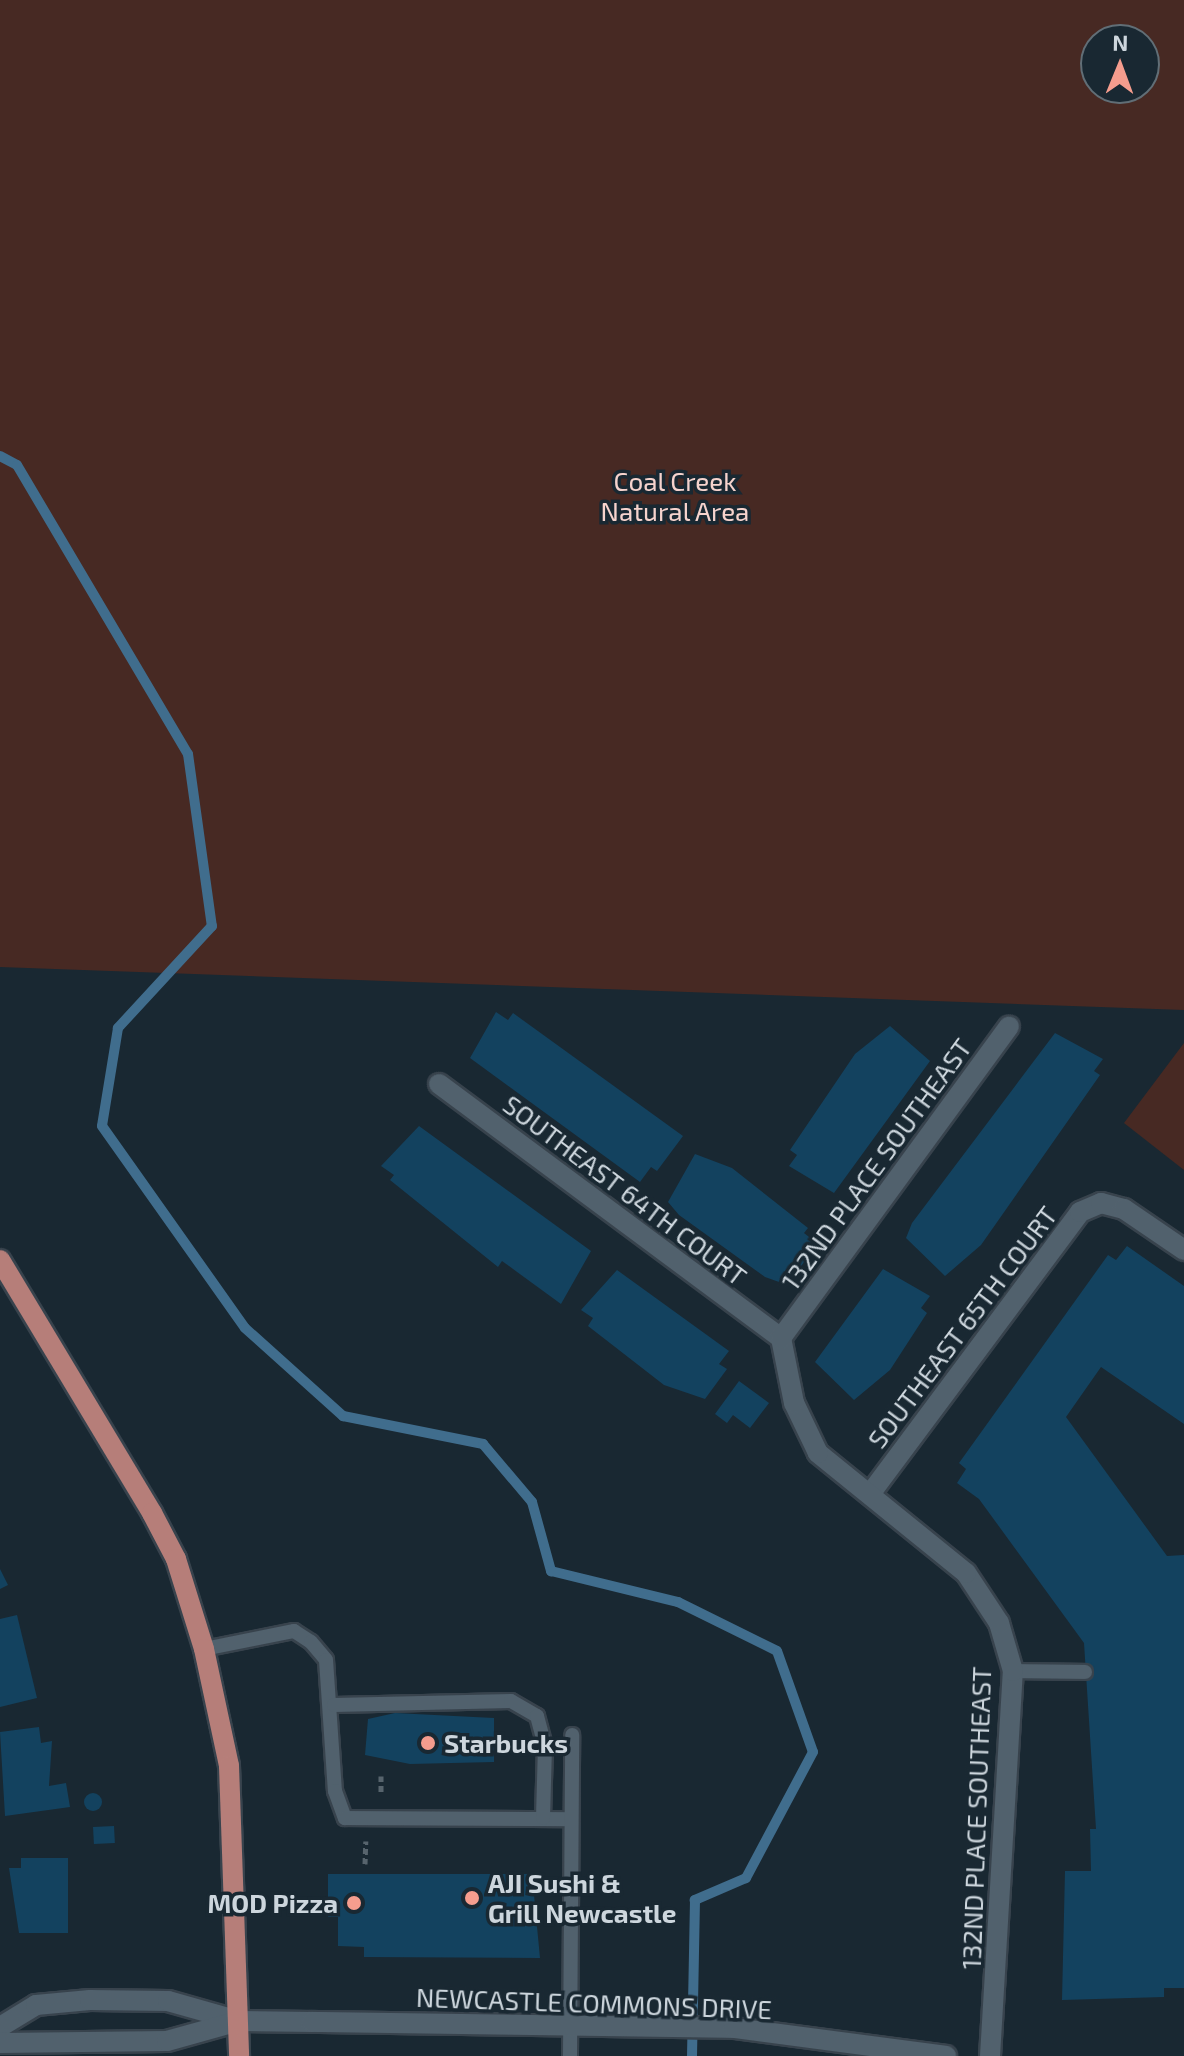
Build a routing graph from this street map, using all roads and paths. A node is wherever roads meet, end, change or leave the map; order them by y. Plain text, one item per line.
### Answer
1 (1009, 1026) dead end
2 (439, 1084) dead end
3 (1184, 1250) edge
4 (0, 1260) edge
5 (781, 1338) junction
6 (873, 1490) junction
7 (204, 1649) junction
8 (1013, 1671) junction
9 (1085, 1672) dead end
10 (334, 1705) junction
11 (572, 1735) dead end
12 (381, 1776) dead end
13 (381, 1804) dead end
14 (543, 1818) junction
15 (571, 1819) junction
16 (366, 1836) dead end
17 (365, 1864) dead end
18 (239, 2021) junction
19 (0, 2027) edge
20 (570, 2027) junction
21 (0, 2043) edge
22 (239, 2056) edge
23 (570, 2056) edge
24 (946, 2056) edge
25 (990, 2056) edge

1 - 5 street, 132ND PLACE SOUTHEAST
2 - 5 street, SOUTHEAST 64TH COURT
3 - 6 street, SOUTHEAST 65TH COURT
4 - 7 main road
5 - 6 street, 132ND PLACE SOUTHEAST
6 - 8 street, 132ND PLACE SOUTHEAST
7 - 10 lane
7 - 18 main road
8 - 9 lane
8 - 25 street, 132ND PLACE SOUTHEAST
10 - 14 lane
10 - 14 lane
11 - 15 lane
12 - 13 path
14 - 15 lane
15 - 20 lane
16 - 17 path
18 - 19 street
18 - 20 street, NEWCASTLE COMMONS DRIVE
18 - 21 street
18 - 22 main road
20 - 23 lane
20 - 24 street, NEWCASTLE COMMONS DRIVE

